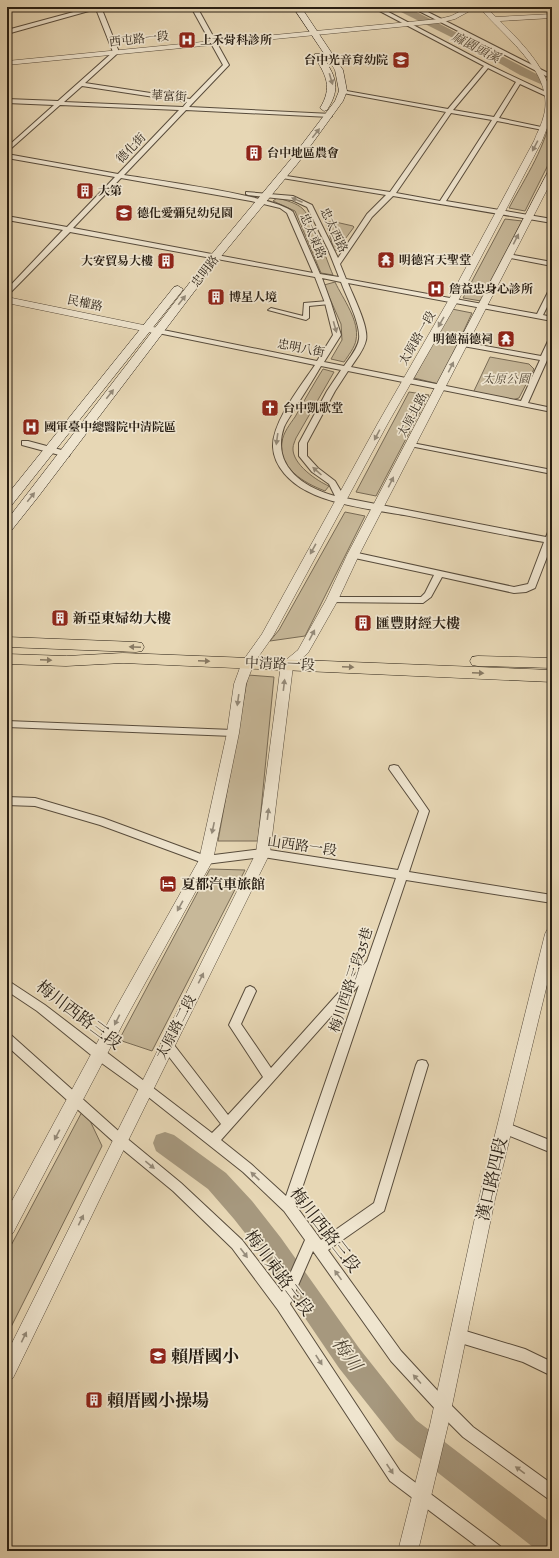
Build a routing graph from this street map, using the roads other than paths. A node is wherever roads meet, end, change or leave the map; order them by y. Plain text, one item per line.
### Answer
1 (98, 7) edge
2 (194, 7) edge
3 (297, 7) edge
4 (375, 7) edge
5 (414, 7) edge
6 (474, 7) edge
7 (482, 7) edge
8 (552, 16) edge
9 (495, 19) junction
10 (440, 21) junction
11 (412, 24) junction
12 (7, 32) edge
13 (314, 33) junction
14 (306, 37) junction
15 (213, 43) junction
16 (116, 52) junction
17 (7, 63) edge
18 (487, 66) junction
19 (541, 73) junction
20 (552, 77) edge
21 (519, 82) junction
22 (81, 84) junction
23 (343, 91) junction
24 (548, 94) edge
25 (7, 101) edge
26 (191, 101) junction
27 (60, 103) junction
28 (184, 108) junction
29 (449, 110) junction
30 (319, 114) junction
31 (330, 114) junction
32 (495, 119) junction
33 (543, 128) junction
34 (300, 137) dead end
35 (7, 151) edge
36 (7, 156) edge
37 (278, 171) junction
38 (552, 172) edge
39 (122, 174) junction
40 (264, 183) dead end
41 (392, 194) junction
42 (259, 197) junction
43 (442, 203) junction
44 (498, 212) junction
45 (528, 217) junction
46 (7, 218) edge
47 (552, 221) edge
48 (68, 230) junction
49 (205, 255) junction
50 (508, 256) junction
51 (216, 257) junction
52 (337, 264) junction
53 (552, 264) edge
54 (317, 275) junction
55 (342, 280) junction
56 (552, 290) edge
57 (7, 293) edge
58 (7, 300) edge
59 (453, 301) junction
60 (328, 303) junction
61 (483, 307) junction
62 (271, 310) dead end
63 (539, 317) junction
64 (552, 319) edge
65 (152, 330) junction
66 (552, 341) edge
67 (463, 344) junction
68 (544, 359) junction
69 (320, 363) junction
70 (346, 368) junction
71 (407, 381) junction
72 (441, 388) junction
73 (523, 405) junction
74 (552, 410) edge
75 (25, 443) dead end
76 (410, 444) junction
77 (50, 450) junction
78 (66, 454) junction
79 (552, 472) edge
80 (342, 500) junction
81 (7, 503) edge
82 (377, 508) junction
83 (7, 528) edge
84 (552, 532) edge
85 (550, 541) edge
86 (353, 555) junction
87 (440, 573) junction
88 (332, 600) junction
89 (7, 642) edge
90 (302, 653) junction
91 (251, 657) junction
92 (7, 659) edge
93 (552, 663) edge
94 (287, 664) junction
95 (552, 676) edge
96 (7, 724) edge
97 (233, 733) junction
98 (394, 769) dead end
99 (7, 801) edge
100 (263, 853) junction
101 (206, 860) junction
102 (402, 875) junction
103 (552, 899) edge
104 (552, 934) edge
105 (372, 963) junction
106 (7, 985) edge
107 (250, 991) dead end
108 (7, 1039) edge
109 (167, 1045) junction
110 (100, 1055) junction
111 (422, 1065) dead end
112 (270, 1077) junction
113 (146, 1088) junction
114 (75, 1100) junction
115 (228, 1124) junction
116 (504, 1128) junction
117 (120, 1140) junction
118 (213, 1141) junction
119 (552, 1147) edge
120 (289, 1208) junction
121 (7, 1227) edge
122 (313, 1245) junction
123 (285, 1301) junction
124 (459, 1336) junction
125 (552, 1369) edge
126 (7, 1372) edge
127 (441, 1416) junction
128 (423, 1488) junction
129 (552, 1493) edge
130 (408, 1551) edge
131 (495, 1551) edge

1 - 12 street
1 - 16 street
2 - 15 street, 德化街
3 - 13 main road
4 - 11 street
5 - 10 street
6 - 10 street, 西屯路一段
7 - 9 street, 太原路一段
8 - 9 street
9 - 19 street, 太原路一段
10 - 11 street, 西屯路一段
10 - 19 street
11 - 13 street, 西屯路一段
11 - 18 street
13 - 14 street, 西屯路一段
13 - 23 main road
14 - 15 street, 西屯路一段
14 -> 30 main road
15 - 16 street, 西屯路一段
15 - 26 street, 德化街
16 - 17 street, 西屯路一段
16 - 22 street
18 - 21 street
18 - 29 street
19 - 20 street
19 - 24 street, 太原路一段
21 - 24 street
21 - 32 street
22 - 26 street
22 - 27 street
23 - 29 street
23 - 31 main road, 忠明路
24 - 33 street, 太原路一段
25 - 27 street, 華富街
26 - 28 street, 德化街
27 - 28 street, 華富街
27 - 35 street
28 - 30 street, 華富街
28 - 39 street, 德化街
29 - 32 street
29 - 41 street
30 - 31 street, 華富街
30 - 34 main road
37 -> 31 main road, 忠明路
32 - 33 street
32 - 43 street
33 -> 44 street, 太原路一段
35 - 39 street
36 - 39 street, 忠太東路
37 - 41 street
37 - 42 main road, 忠明路
38 - 45 street, 太原北路
39 - 42 street, 忠太東路
39 - 48 street, 德化街
40 - 42 main road, 忠明路
41 - 43 street
41 - 52 street
42 - 49 main road, 忠明路
42 - 51 main road, 忠明路
52 -> 42 street, 忠太西路
42 - 54 street, 忠太東路
43 - 44 street
44 - 45 street
44 - 59 street, 太原路一段
45 - 47 street
50 -> 45 street, 太原北路
46 - 48 street
48 - 49 street
48 - 57 street, 德化街
49 - 51 street
49 - 65 main road, 忠明路
50 - 53 street
50 - 61 street, 太原北路
51 - 54 street
65 -> 51 main road, 忠明路
52 - 55 street, 忠太西路
54 - 55 street
54 - 60 street, 忠太東路
55 - 59 street
55 - 70 street, 忠太西路
56 - 63 street
58 - 65 street, 民權路
59 - 61 street
59 -> 71 street, 太原路一段
60 - 62 street
60 -> 69 street, 忠太東路
61 - 63 street
61 - 67 street, 太原北路
63 - 64 street
65 - 69 street, 忠明八街
65 - 77 main road, 忠明路
78 -> 65 main road, 忠明路
66 - 68 street
67 - 68 street
72 -> 67 street, 太原北路
68 - 73 street
69 - 70 street, 忠明八街
69 -> 80 street, 忠太東路
70 - 71 street, 忠明八街
80 -> 70 street, 忠太西路
71 - 72 street, 忠明八街
71 -> 80 street, 太原路一段
72 - 73 street, 忠明八街
72 - 76 street, 太原北路
73 - 74 street, 忠明八街
75 - 77 street
76 - 79 street
82 -> 76 street, 太原北路
77 - 78 street
77 - 81 main road, 忠明路
83 -> 78 main road, 忠明路
80 - 82 street
80 -> 91 street, 太原路一段
82 - 85 street
82 - 86 street, 太原北路
84 - 85 street
85 - 87 street
86 - 87 street
86 - 88 street, 太原北路
87 - 88 street
90 -> 88 street, 太原北路
91 -> 89 main road, 中清路一段
90 - 91 main road, 中清路一段
90 - 93 main road, 中清路一段
90 - 94 street, 太原北路
92 -> 91 main road, 中清路一段
91 - 94 main road, 中清路一段
91 -> 97 street
94 -> 95 main road, 中清路一段
100 -> 94 street, 太原路二段
96 - 97 street
97 -> 101 street
98 - 102 street, 梅川西路三段35巷
99 - 101 street, 山西路一段
100 - 101 street, 山西路一段
100 - 102 street, 山西路一段
109 -> 100 street, 太原路二段
101 -> 110 street
102 - 103 street, 山西路一段
102 - 105 street, 梅川西路三段35巷
104 - 116 street, 漢口路四段
105 - 112 street
105 - 120 street, 梅川西路三段35巷
106 - 110 street, 梅川西路三段
107 - 112 street
108 - 114 street, 梅川東路三段
109 - 113 street, 太原路二段
109 - 115 street
110 - 113 street, 梅川西路三段
110 - 114 street
111 - 122 street
112 - 115 street
113 - 117 street, 太原路二段
113 - 118 street, 梅川西路三段
114 - 117 street, 梅川東路三段
114 -> 121 street
115 - 118 street
116 - 119 street
116 - 124 street, 漢口路四段
117 -> 123 street, 梅川東路三段
126 -> 117 street, 太原路二段
120 -> 118 street, 梅川西路三段
120 - 122 street, 梅川西路三段
122 - 123 street
127 -> 122 street, 梅川西路三段
123 -> 128 street, 梅川東路三段
124 - 125 street
124 - 127 street, 漢口路四段
127 - 128 street, 漢口路四段
129 -> 127 street, 梅川西路三段
128 - 130 street
128 - 131 street, 梅川東路三段

